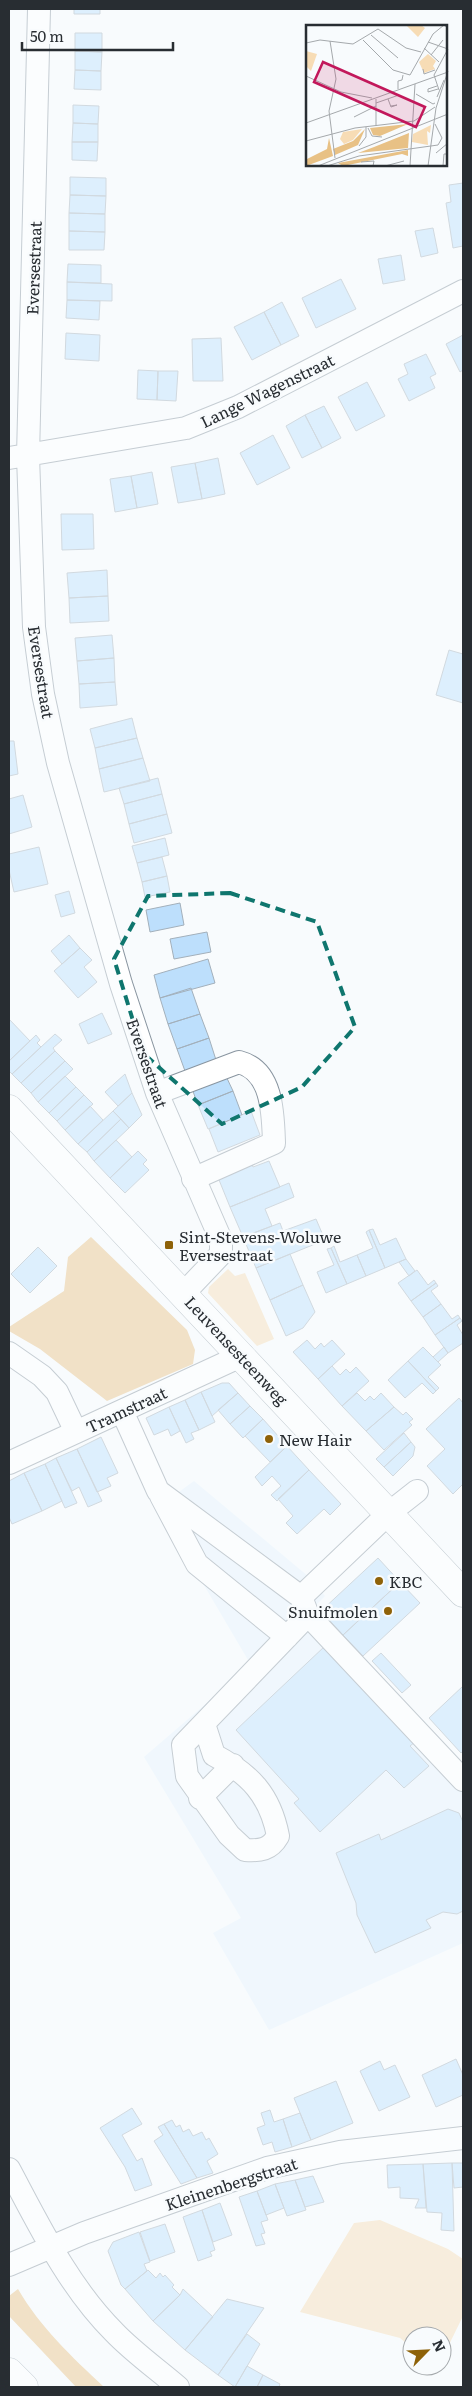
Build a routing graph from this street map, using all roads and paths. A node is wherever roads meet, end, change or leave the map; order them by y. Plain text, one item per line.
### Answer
1 (38, 9) edge
2 (463, 291) edge
3 (18, 457) edge
4 (157, 1093) junction
5 (9, 1109) edge
6 (193, 1179) junction
7 (184, 1292) junction
8 (9, 1353) edge
9 (243, 1355) junction
10 (122, 1411) junction
11 (76, 1432) junction
12 (9, 1463) edge
13 (158, 1491) junction
14 (417, 1491) dead end
15 (389, 1514) junction
16 (463, 1593) edge
17 (304, 1606) junction
18 (287, 1637) junction
19 (204, 1724) junction
20 (233, 1765) junction
21 (463, 1780) edge
22 (200, 1798) junction
23 (463, 2138) edge
24 (9, 2169) edge
25 (50, 2246) junction
26 (9, 2264) edge
27 (9, 2372) edge
28 (24, 2387) edge
29 (178, 2387) edge

1 - 3 street, Eversestraat
2 - 3 street, Lange Wagenstraat
3 - 4 street, Eversestraat
4 - 6 street, Eversestraat
4 - 6 street
5 - 7 main road, Leuvensesteenweg
6 - 7 street, Eversestraat
7 - 9 main road, Leuvensesteenweg
8 - 11 street
9 - 10 street, Tramstraat
9 - 15 main road, Leuvensesteenweg
10 - 11 street, Tramstraat
10 - 13 street
11 - 12 street, Tramstraat
13 - 17 street
13 - 18 street
14 - 15 street
15 - 16 main road, Leuvensesteenweg
15 - 17 street
17 - 18 street
17 - 21 street
18 - 19 street
19 - 20 street
19 - 22 street
20 - 22 street
20 - 22 street
23 - 25 street, Kleinenbergstraat
24 - 25 street
25 - 26 street, Kleinenbergstraat
25 - 29 street
27 - 28 main road

